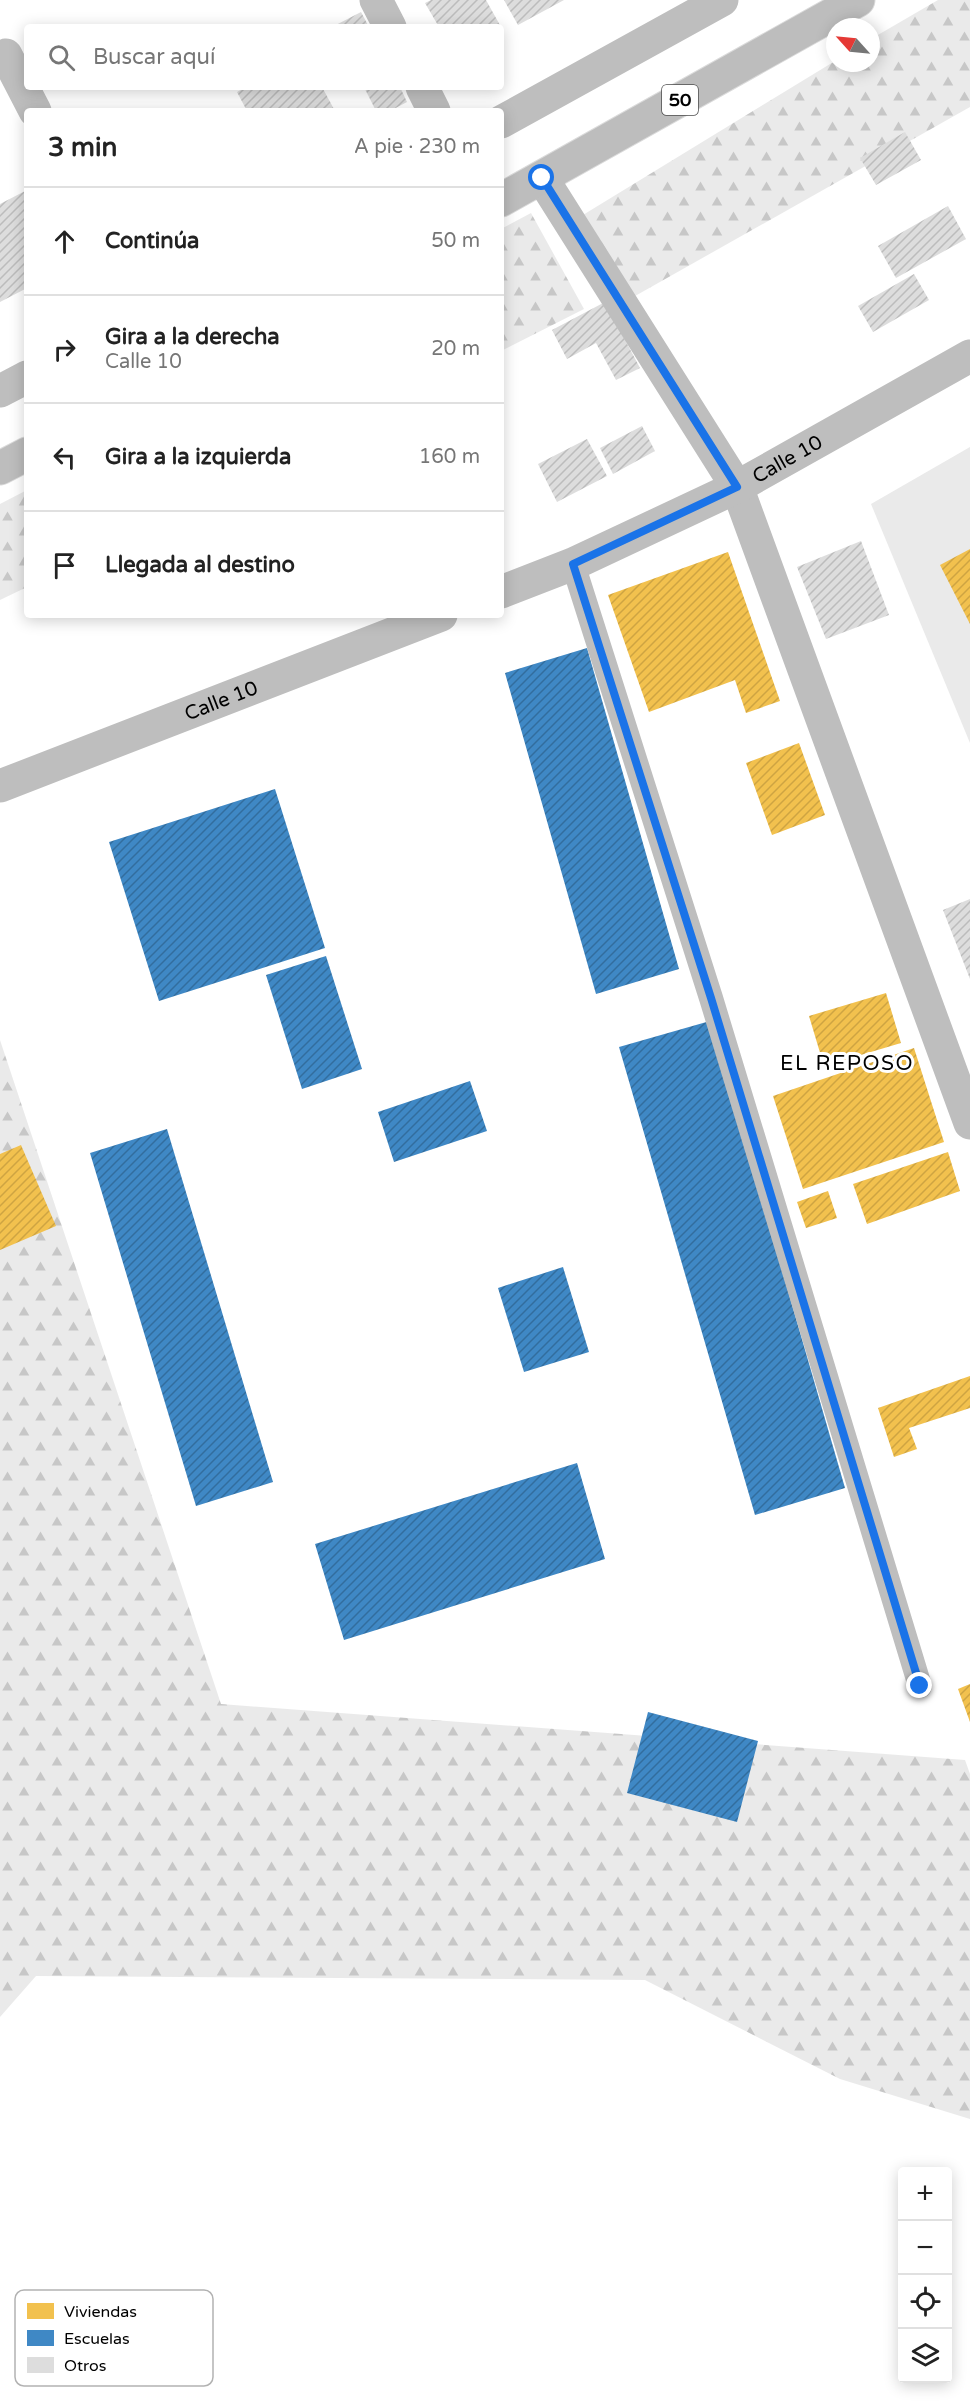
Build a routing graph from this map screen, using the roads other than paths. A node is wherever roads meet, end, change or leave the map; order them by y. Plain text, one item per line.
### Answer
1 (376, 0) edge
2 (722, 0) edge
3 (858, 0) edge
4 (388, 24) edge
5 (6, 55) dead end
6 (24, 90) edge
7 (24, 90) edge
8 (424, 90) edge
9 (33, 108) edge
10 (432, 108) edge
11 (504, 120) edge
12 (542, 178) junction
13 (504, 198) edge
14 (970, 357) edge
15 (24, 379) edge
16 (0, 391) edge
17 (24, 456) edge
18 (0, 468) edge
19 (737, 487) junction
20 (573, 564) junction
21 (504, 591) edge
22 (433, 618) edge
23 (0, 786) edge
24 (970, 1123) edge
25 (920, 1686) dead end

1 - 4 street
2 - 11 street
3 - 12 highway, 50
5 - 7 street
6 - 9 street
8 - 10 street
12 - 13 highway, 50
12 - 19 street
14 - 19 street, Calle 10
15 - 16 street
17 - 18 highway
19 - 20 street, Calle 10
19 - 24 street
20 - 21 street, Calle 10
20 - 25 lane
22 - 23 street, Calle 10

